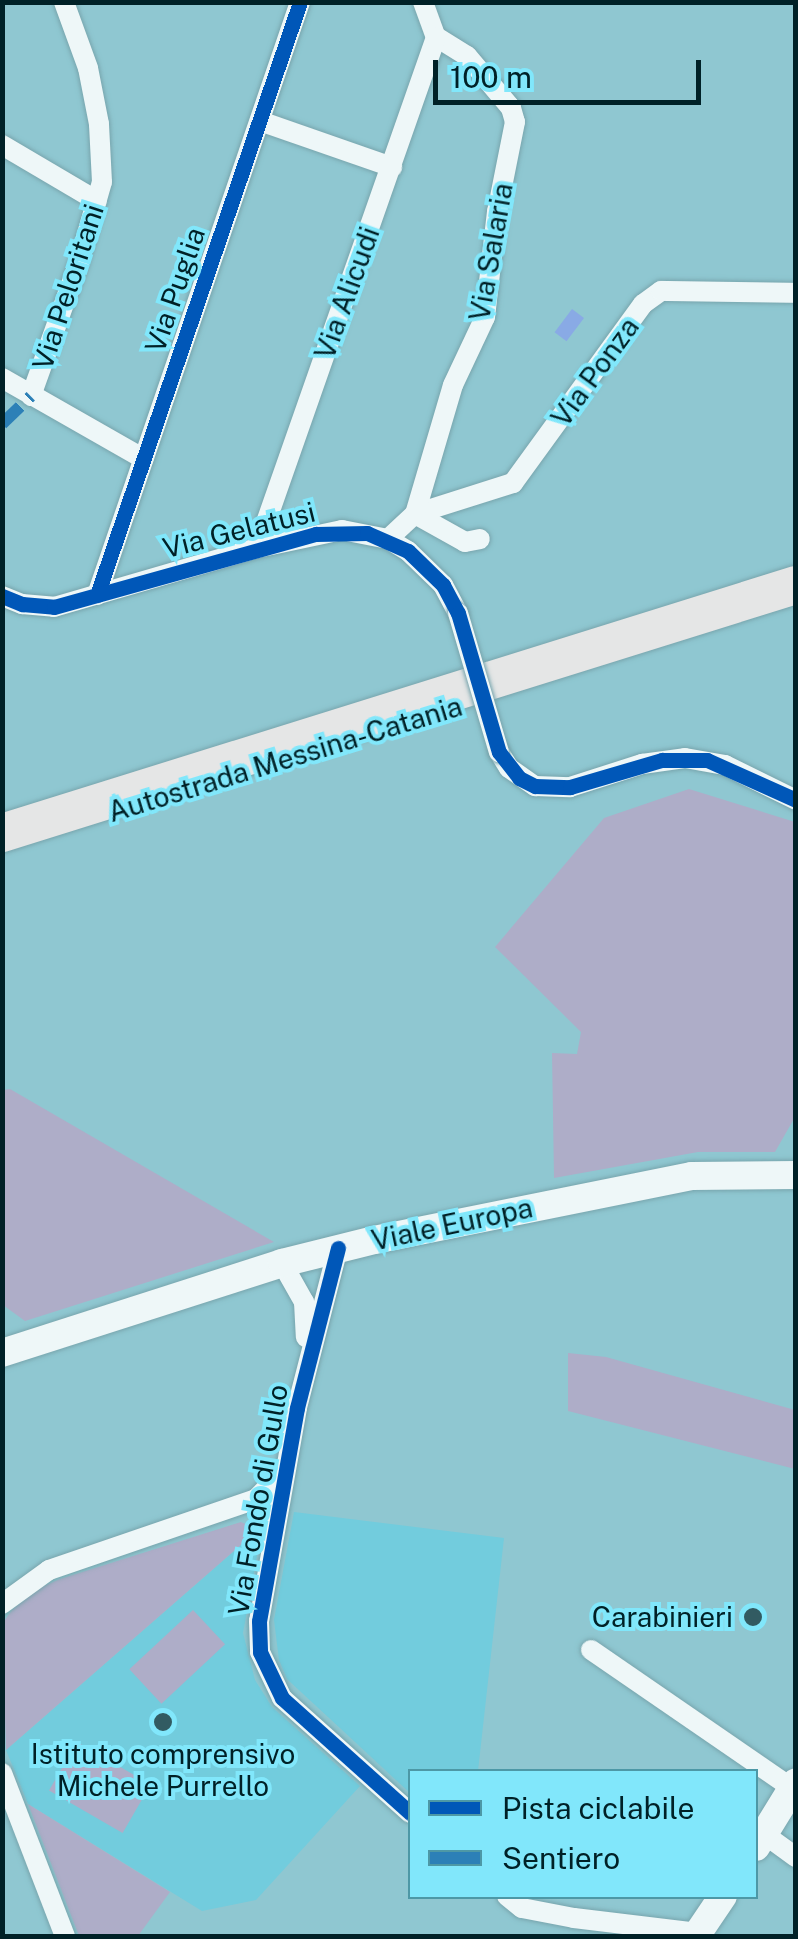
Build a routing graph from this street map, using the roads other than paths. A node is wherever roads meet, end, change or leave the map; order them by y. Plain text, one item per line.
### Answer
1 (64, 2) edge
2 (300, 2) edge
3 (423, 2) edge
4 (436, 37) junction
5 (260, 121) junction
6 (2, 145) edge
7 (392, 167) junction
8 (97, 201) junction
9 (796, 293) edge
10 (2, 378) edge
11 (31, 396) junction
12 (144, 459) junction
13 (415, 514) junction
14 (480, 539) dead end
15 (388, 540) junction
16 (257, 548) junction
17 (796, 571) edge
18 (796, 584) edge
19 (97, 595) junction
20 (2, 596) edge
21 (796, 599) edge
22 (789, 797) edge
23 (2, 820) edge
24 (2, 833) edge
25 (2, 847) edge
26 (796, 1175) edge
27 (338, 1248) junction
28 (282, 1263) junction
29 (2, 1353) edge
30 (306, 1374) junction
31 (286, 1467) junction
32 (229, 1510) junction
33 (276, 1526) junction
34 (2, 1604) edge
35 (591, 1650) dead end
36 (2, 1772) edge
37 (794, 1785) edge
38 (408, 1810) edge
39 (760, 1840) edge
40 (796, 1857) edge
41 (511, 1899) edge
42 (720, 1899) edge
43 (697, 1935) edge
44 (65, 1936) edge

1 - 8 street, Via Peloritani
2 - 5 street, Via Puglia
3 - 4 street
4 - 7 street, Via Alicudi
4 - 13 street, Via Salaria
5 - 7 street
5 - 12 street, Via Puglia
6 - 8 street
7 - 16 street, Via Alicudi
8 - 11 street, Via Peloritani
9 - 13 street, Via Ponza
10 - 11 street
11 - 12 street
12 - 19 street, Via Puglia
13 - 14 street
13 - 15 street, Via Salaria
15 - 16 street, Via Gelatusi
15 - 22 street, Via Gelatusi, bridge
16 - 19 street, Via Gelatusi
17 - 23 highway, Autostrada Messina-Catania
18 - 24 highway
19 - 20 street, Via Gelatusi
21 - 25 highway, Autostrada Messina-Catania
26 - 27 main road, Viale Europa
27 - 28 main road, Viale Europa
27 - 30 street
28 - 29 main road, Viale Europa
28 - 30 street
30 - 31 street, Via Fondo di Gullo
31 - 32 street
31 - 33 street, Via Fondo di Gullo
32 - 33 street
32 - 34 street
33 - 38 street, Via Fondo di Gullo
35 - 37 street
36 - 44 street
37 - 39 main road
39 - 40 street
41 - 43 street
42 - 43 main road

